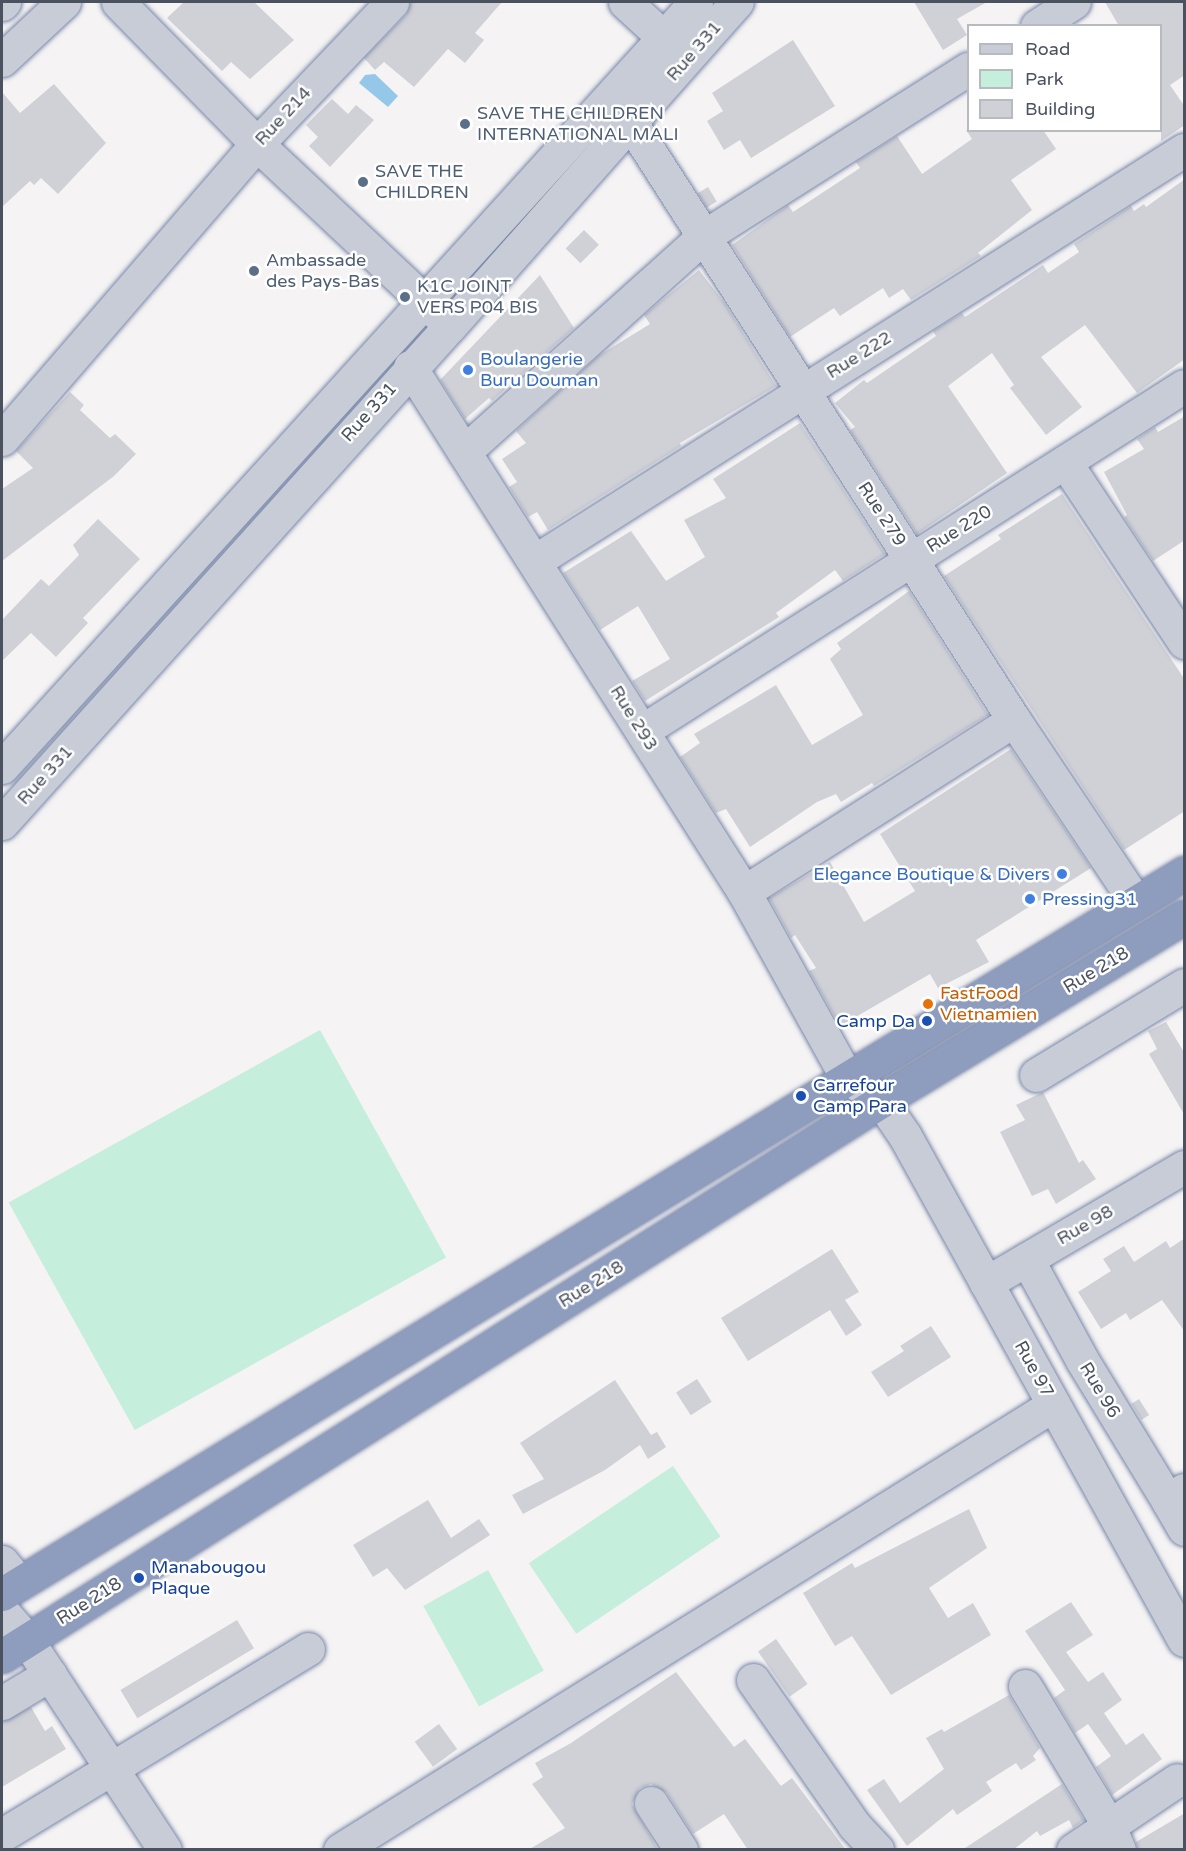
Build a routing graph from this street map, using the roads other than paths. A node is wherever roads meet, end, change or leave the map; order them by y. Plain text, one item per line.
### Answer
1 (63, 2) edge
2 (118, 2) edge
3 (392, 2) edge
4 (625, 2) edge
5 (696, 2) edge
6 (737, 2) edge
7 (1074, 2) edge
8 (1039, 24) edge
9 (662, 36) junction
10 (2, 60) edge
11 (967, 70) edge
12 (631, 123) junction
13 (257, 144) junction
14 (1185, 150) edge
15 (703, 237) junction
16 (426, 302) junction
17 (450, 326) junction
18 (410, 367) junction
19 (1185, 386) edge
20 (803, 391) junction
21 (2, 439) edge
22 (464, 452) junction
23 (1065, 462) junction
24 (911, 560) junction
25 (535, 561) junction
26 (1185, 642) edge
27 (1014, 720) junction
28 (642, 731) junction
29 (2, 767) edge
30 (2, 823) edge
31 (1185, 873) edge
32 (744, 892) junction
33 (1136, 902) junction
34 (1185, 917) edge
35 (1184, 987) edge
36 (1036, 1075) dead end
37 (846, 1076) junction
38 (880, 1101) junction
39 (1185, 1167) edge
40 (1027, 1259) junction
41 (986, 1283) junction
42 (1053, 1405) junction
43 (1176, 1496) edge
44 (1185, 1529) edge
45 (7, 1580) edge
46 (2, 1611) edge
47 (1185, 1640) edge
48 (14, 1648) edge
49 (308, 1649) dead end
50 (50, 1674) junction
51 (753, 1680) dead end
52 (1025, 1686) dead end
53 (2, 1703) edge
54 (111, 1771) junction
55 (1177, 1780) dead end
56 (651, 1803) dead end
57 (2, 1835) edge
58 (1114, 1837) edge
59 (165, 1850) edge
60 (340, 1850) edge
61 (681, 1850) edge
62 (877, 1850) edge
63 (1073, 1850) edge

1 - 10 street
2 - 13 street
3 - 13 street, Rue 214
4 - 9 street
5 - 9 street, Rue 331
6 - 12 street, Rue 331
7 - 8 street
9 - 16 street, Rue 331
11 - 15 street
12 - 15 street, Rue 279
12 - 17 street, Rue 331
13 - 16 street
13 - 21 street, Rue 214
14 - 20 street, Rue 222
15 - 20 street, Rue 279
15 - 22 street
16 - 17 street
16 - 29 street, Rue 331
17 - 18 street, Rue 331
18 - 22 street, Rue 293
18 - 30 street, Rue 331
19 - 23 street, Rue 220
20 - 24 street, Rue 279
20 - 25 street, Rue 222
22 - 25 street, Rue 293
23 - 24 street, Rue 220
23 - 26 street
24 - 27 street, Rue 279
24 - 28 street, Rue 220
25 - 28 street, Rue 293
27 - 32 street
27 - 33 street, Rue 279
28 - 32 street, Rue 293
31 - 33 highway, Rue 218
32 - 37 street, Rue 293
33 - 37 highway, Rue 218
34 - 38 highway, Rue 218
35 - 36 street
37 - 38 street, Rue 97
37 - 45 highway, Rue 218
38 - 41 street, Rue 97
38 - 48 highway, Rue 218
39 - 40 street, Rue 98
40 - 41 street, Rue 98
40 - 43 street, Rue 96
41 - 42 street, Rue 97
42 - 47 street, Rue 97
42 - 60 street
43 - 44 street, Rue 96
46 - 48 street
48 - 50 street
49 - 54 street
50 - 53 street
50 - 54 street
51 - 62 street
52 - 58 street
54 - 57 street
54 - 59 street
55 - 58 street
56 - 61 street
58 - 63 street

